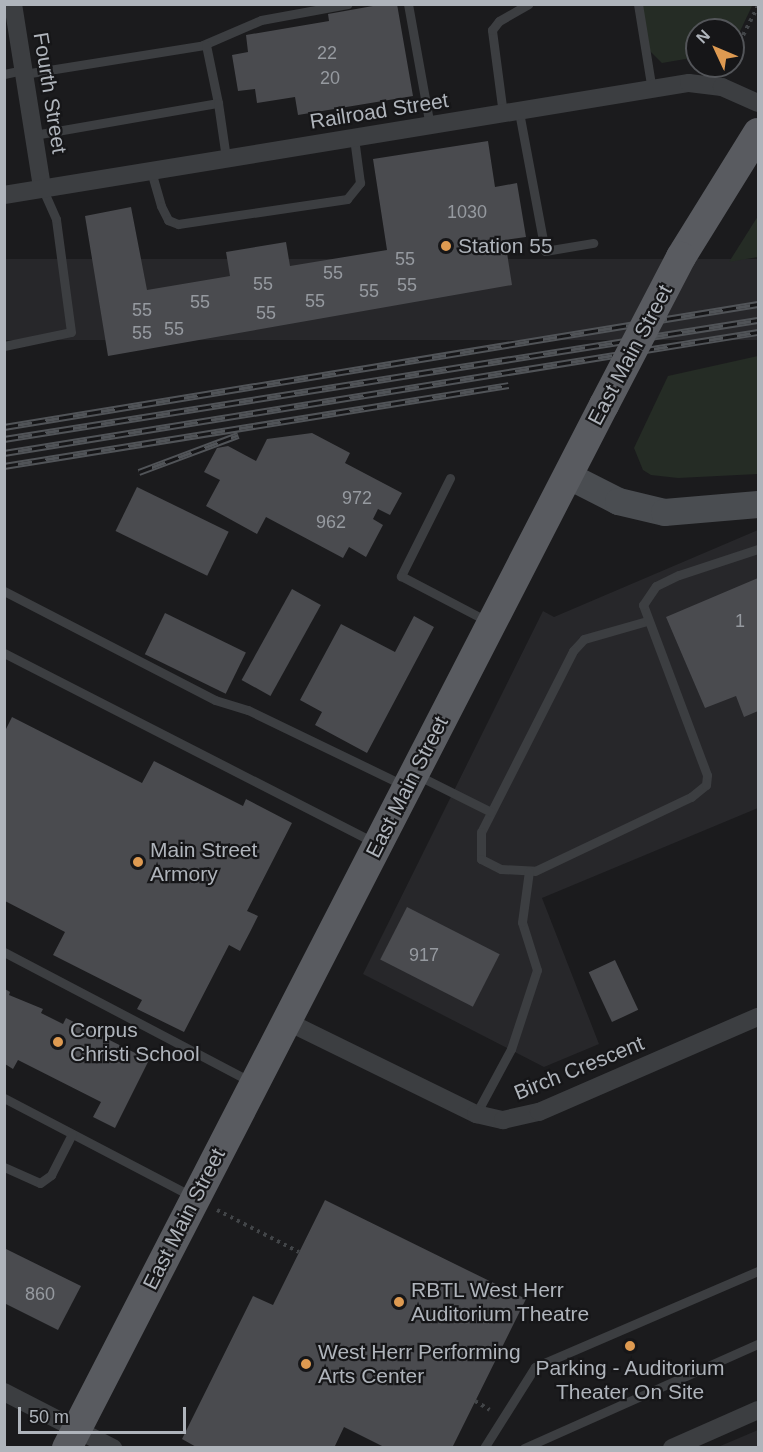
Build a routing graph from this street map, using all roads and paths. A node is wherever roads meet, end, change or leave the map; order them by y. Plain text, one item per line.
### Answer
1 (13, 4) edge
2 (348, 4) edge
3 (408, 4) edge
4 (528, 4) edge
5 (638, 4) edge
6 (759, 6) edge
7 (745, 32) edge
8 (203, 45) junction
9 (24, 72) junction
10 (4, 74) edge
11 (652, 90) junction
12 (218, 103) junction
13 (759, 103) edge
14 (511, 113) junction
15 (430, 126) junction
16 (759, 133) edge
17 (34, 135) junction
18 (354, 138) junction
19 (226, 158) junction
20 (151, 171) junction
21 (42, 188) junction
22 (4, 195) edge
23 (593, 243) dead end
24 (4, 346) edge
25 (567, 475) junction
26 (450, 478) dead end
27 (759, 504) edge
28 (759, 549) edge
29 (4, 591) edge
30 (647, 621) junction
31 (491, 623) junction
32 (4, 653) edge
33 (410, 781) junction
34 (491, 812) junction
35 (378, 844) junction
36 (529, 871) junction
37 (4, 952) edge
38 (759, 1017) edge
39 (286, 1021) junction
40 (254, 1083) junction
41 (4, 1098) edge
42 (483, 1116) junction
43 (72, 1134) junction
44 (4, 1167) edge
45 (195, 1198) junction
46 (238, 1221) dead end
47 (299, 1252) dead end
48 (759, 1271) edge
49 (759, 1344) edge
50 (4, 1392) edge
51 (759, 1410) edge
52 (71, 1438) edge
53 (113, 1448) edge
54 (484, 1448) edge
55 (524, 1448) edge
56 (672, 1448) edge

1 - 9 street, Fourth Street
2 - 8 lane
3 - 15 lane
4 - 14 lane
5 - 11 lane
6 - 7 path
8 - 9 lane
8 - 12 lane
9 - 10 lane
9 - 17 street, Fourth Street
11 - 13 street, Railroad Street
11 - 14 street, Railroad Street
12 - 17 lane
12 - 19 lane
14 - 15 street, Railroad Street
14 - 23 lane
15 - 18 street, Railroad Street
16 - 25 main road, East Main Street, bridge
17 - 21 street, Fourth Street
18 - 19 street, Railroad Street
18 - 20 lane
19 - 20 street, Railroad Street
20 - 21 street, Railroad Street
21 - 22 street, Railroad Street
21 - 24 lane
25 - 27 main road
25 - 31 main road, East Main Street
26 - 31 lane
28 - 30 lane
29 - 33 lane
30 - 34 lane
30 - 36 lane
31 - 33 main road, East Main Street
32 - 35 lane
33 - 34 lane
33 - 35 main road, East Main Street
34 - 36 lane
35 - 39 main road, East Main Street
36 - 42 lane
37 - 40 lane
38 - 42 street, Birch Crescent
39 - 40 main road, East Main Street
39 - 42 street, Birch Crescent
40 - 45 main road, East Main Street
41 - 43 lane
43 - 44 lane
43 - 45 lane
45 - 52 main road, East Main Street
46 - 47 path
48 - 54 lane
49 - 55 lane
50 - 52 street
51 - 56 street
52 - 53 street

